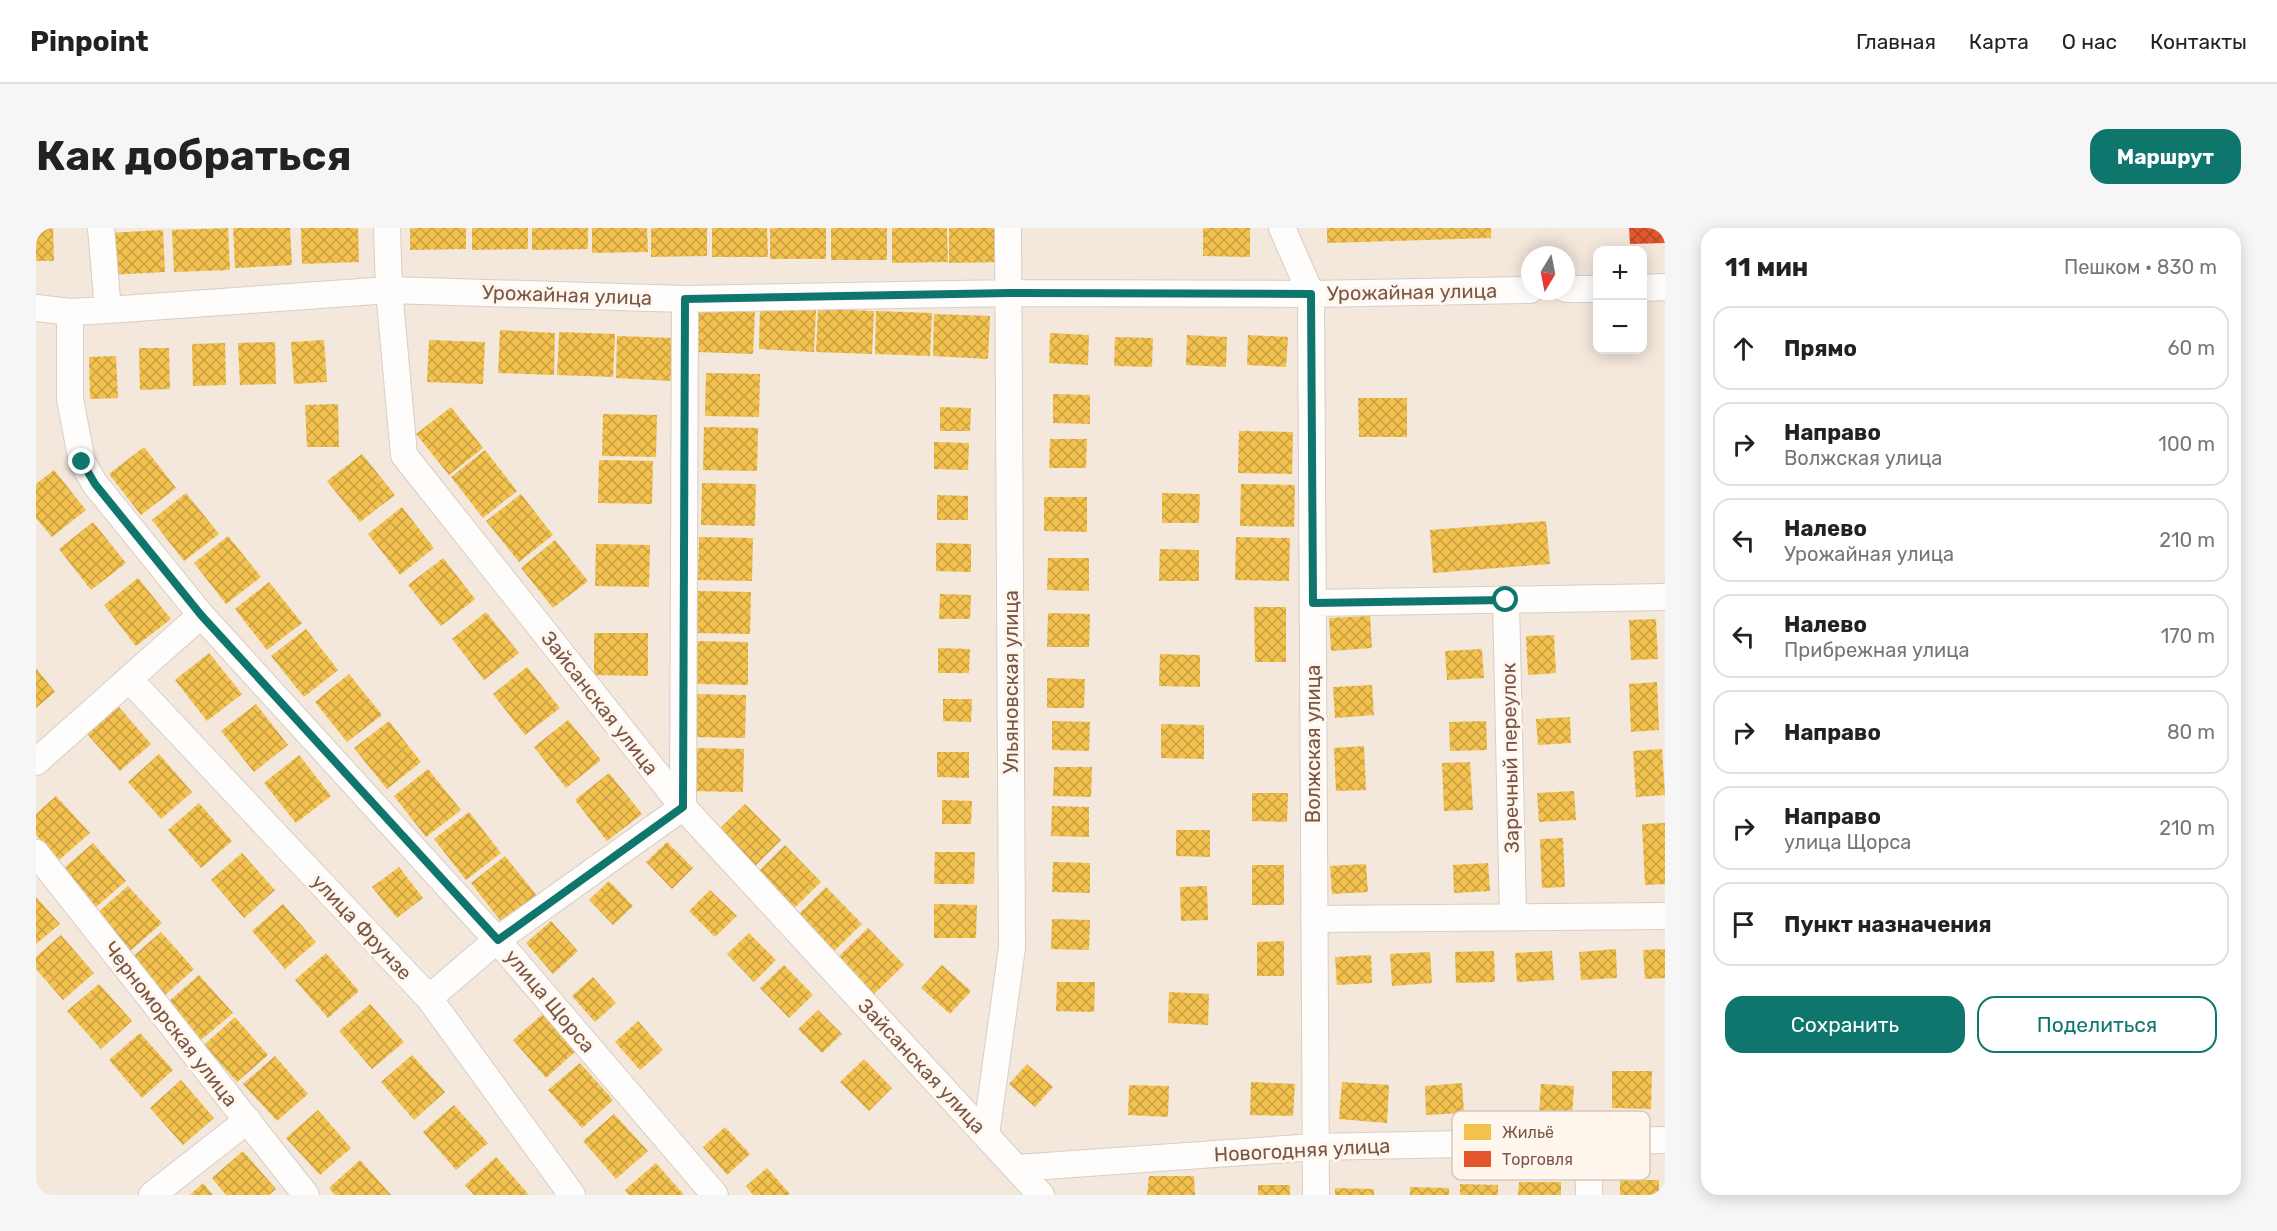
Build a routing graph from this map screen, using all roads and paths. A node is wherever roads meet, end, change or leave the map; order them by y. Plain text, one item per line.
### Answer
1 (102, 228) edge
2 (387, 228) edge
3 (1008, 228) edge
4 (1282, 228) edge
5 (1665, 287) edge
6 (1647, 288) edge
7 (1575, 289) edge
8 (1593, 289) edge
9 (389, 290) junction
10 (1521, 290) edge
11 (1010, 293) junction
12 (1311, 294) junction
13 (685, 299) junction
14 (36, 308) edge
15 (108, 310) junction
16 (70, 312) junction
17 (1665, 597) edge
18 (1506, 600) junction
19 (1313, 603) junction
20 (201, 615) junction
21 (129, 679) junction
22 (36, 762) edge
23 (683, 807) junction
24 (36, 853) edge
25 (1665, 916) edge
26 (1513, 917) junction
27 (1314, 919) junction
28 (498, 940) junction
29 (429, 998) junction
30 (248, 1120) junction
31 (986, 1135) junction
32 (1650, 1140) edge
33 (1665, 1140) edge
34 (1452, 1144) edge
35 (1314, 1147) junction
36 (1017, 1168) junction
37 (1589, 1180) edge
38 (152, 1195) edge
39 (306, 1195) edge
40 (572, 1195) edge
41 (715, 1195) edge
42 (1041, 1195) edge
43 (1316, 1195) edge
44 (1589, 1195) edge

1 - 15 street
2 - 9 street, Зайсанская улица
3 - 11 street, Ульяновская улица
4 - 12 street
5 - 6 street
7 - 8 street
9 - 13 street, Урожайная улица
9 - 15 street, Урожайная улица
9 - 23 street, Зайсанская улица
10 - 12 street, Урожайная улица
11 - 12 street, Урожайная улица
11 - 13 street, Урожайная улица
11 - 31 street, Ульяновская улица
12 - 19 street, Волжская улица
13 - 23 street
14 - 16 street, Урожайная улица
15 - 16 street, Урожайная улица
16 - 20 street, улица Щорса
17 - 18 street
18 - 19 street
18 - 26 street, Заречный переулок
19 - 27 street, Волжская улица
20 - 21 street
20 - 28 street, улица Щорса
21 - 22 street
21 - 29 street, улица Фрунзе
23 - 28 street
23 - 31 street, Зайсанская улица
24 - 30 street, Черноморская улица
25 - 26 street
26 - 27 street
27 - 35 street, Волжская улица
28 - 29 street
28 - 41 street, улица Щорса
29 - 40 street, улица Фрунзе
30 - 38 street
30 - 39 street, Черноморская улица
31 - 36 street, Зайсанская улица
32 - 33 street, Новогодняя улица
34 - 35 street, Новогодняя улица
35 - 36 street, Новогодняя улица
35 - 43 street, Волжская улица
36 - 42 street, Зайсанская улица
37 - 44 street

